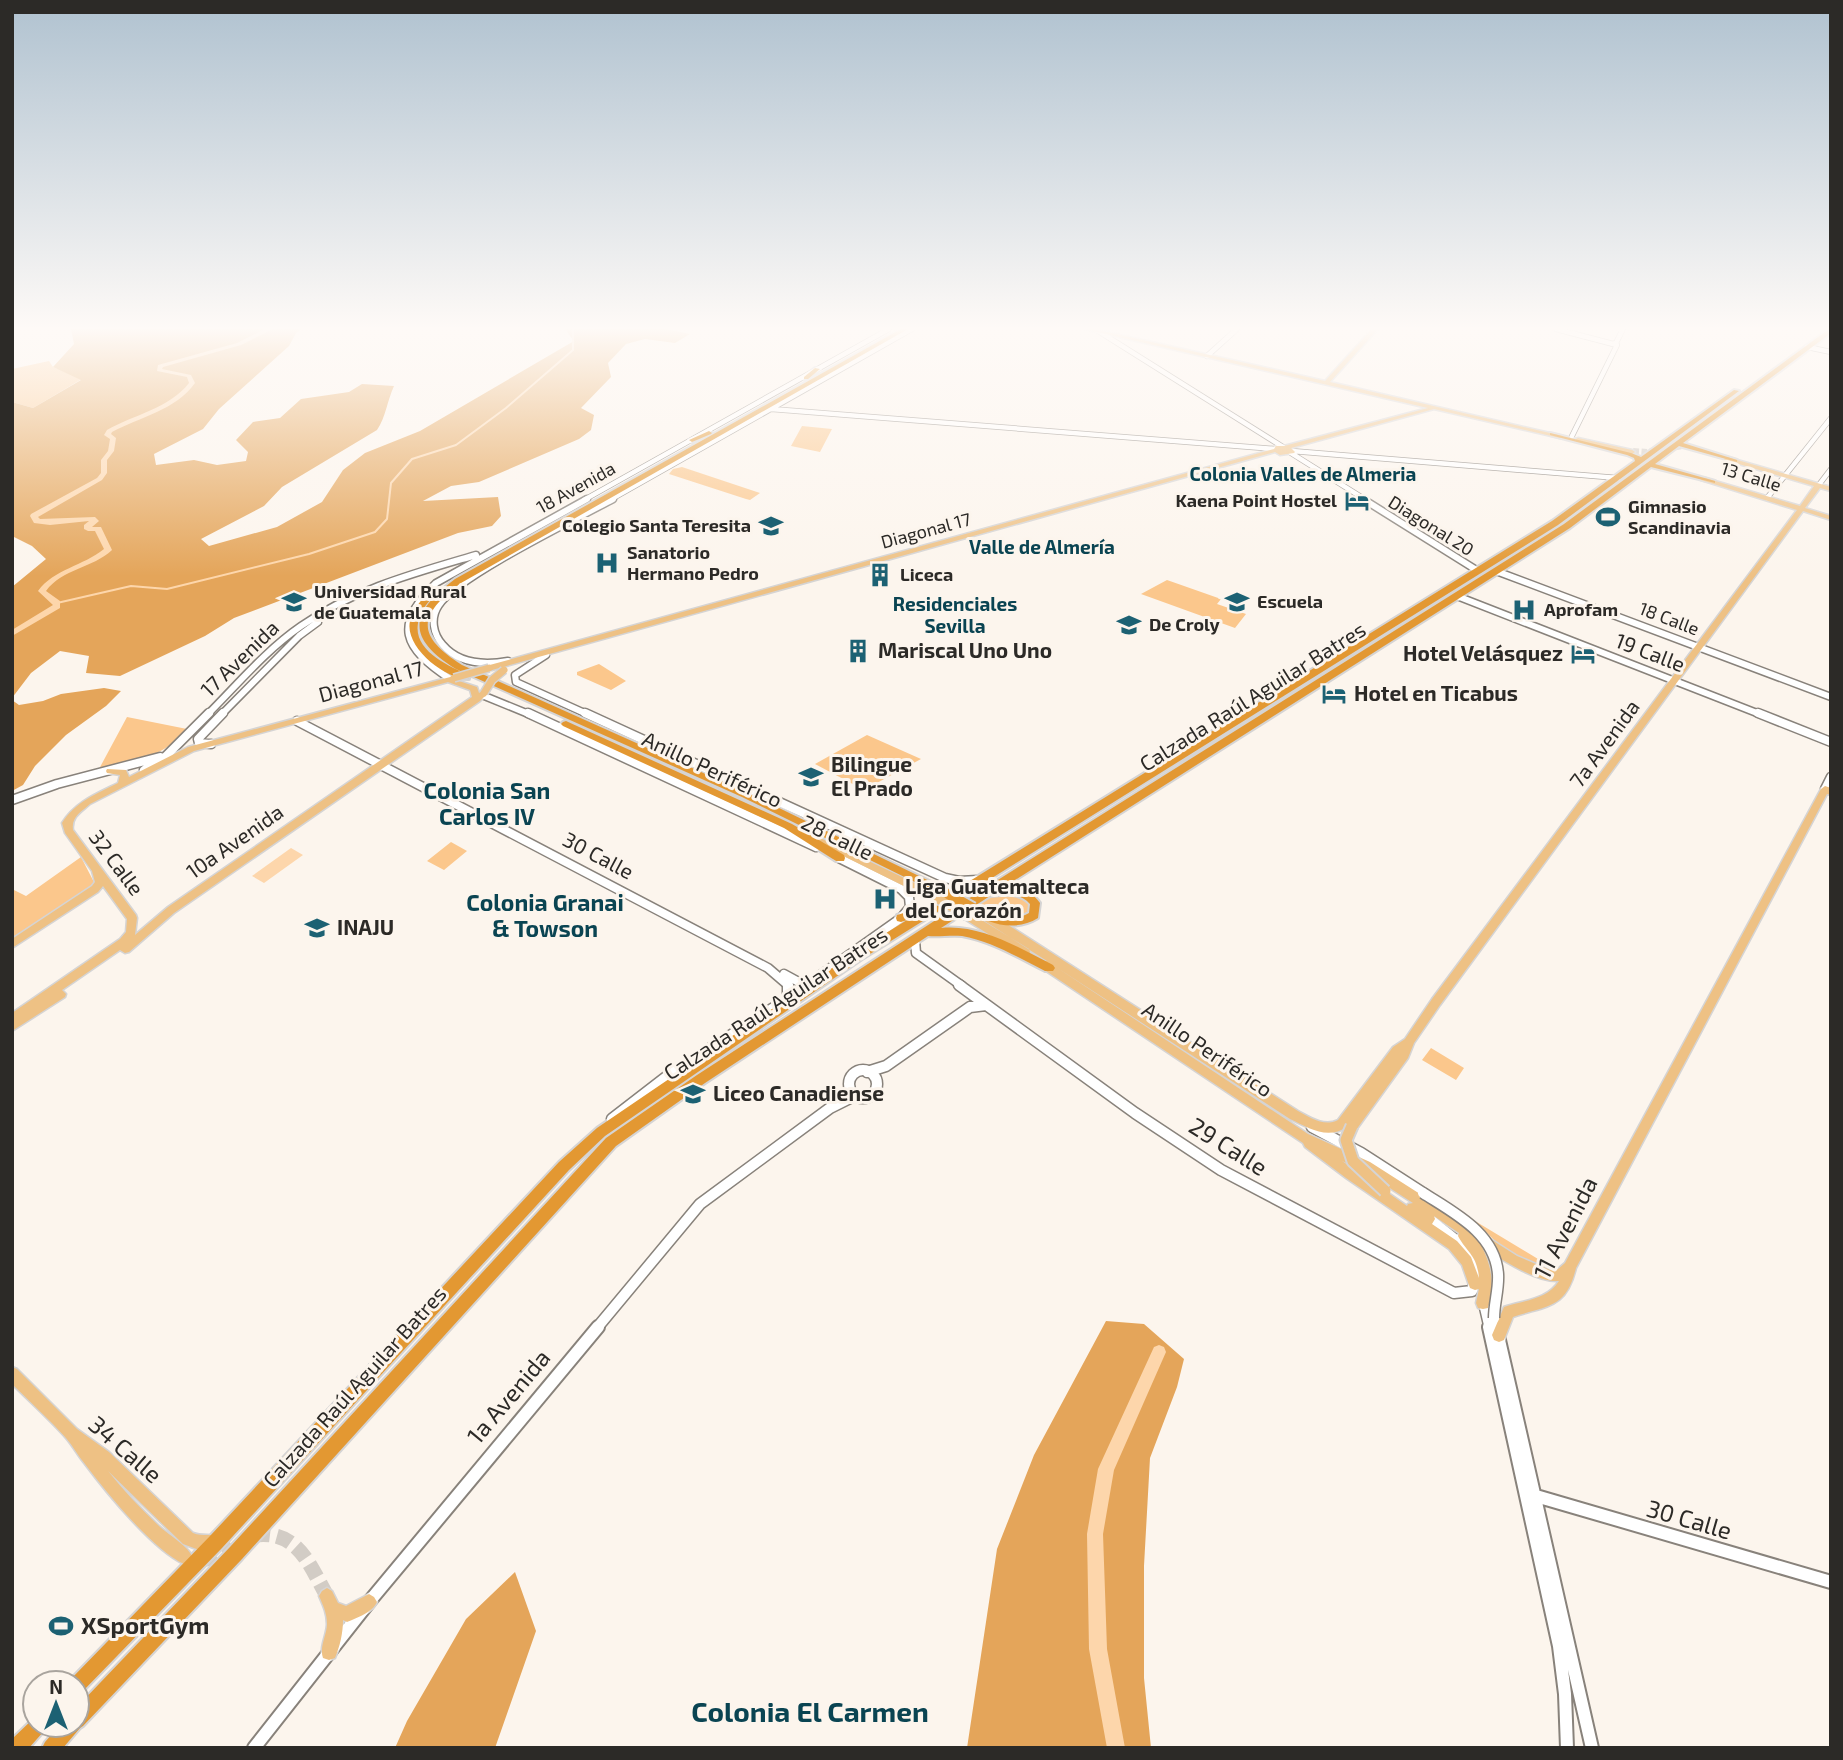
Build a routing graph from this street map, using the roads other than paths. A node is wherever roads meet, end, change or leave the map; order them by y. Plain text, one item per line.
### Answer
1 (743, 411) edge
2 (749, 411) edge
3 (762, 411) edge
4 (767, 411) edge
5 (795, 411) edge
6 (1226, 411) edge
7 (1422, 411) edge
8 (1450, 411) edge
9 (1460, 411) edge
10 (1584, 411) edge
11 (1709, 411) edge
12 (1724, 411) edge
13 (1831, 418) edge
14 (715, 431) junction
15 (1552, 434) junction
16 (1572, 436) junction
17 (692, 440) junction
18 (1682, 444) junction
19 (1283, 449) junction
20 (1656, 450) junction
21 (1263, 452) junction
22 (1735, 461) joint
23 (1639, 463) junction
24 (1650, 464) junction
25 (1662, 466) dead end
26 (1831, 469) edge
27 (1785, 476) junction
28 (1618, 478) junction
29 (1713, 482) junction
30 (1818, 486) junction
31 (1831, 489) edge
32 (617, 491) junction
33 (1767, 498) junction
34 (600, 507) junction
35 (1801, 509) junction
36 (1831, 518) edge
37 (545, 521) junction
38 (527, 537) junction
39 (496, 549) junction
40 (521, 551) junction
41 (1461, 562) junction
42 (440, 568) junction
43 (1457, 569) dead end
44 (456, 570) junction
45 (1478, 571) junction
46 (1496, 571) junction
47 (473, 572) junction
48 (1457, 596) junction
49 (430, 606) junction
50 (600, 637) junction
51 (1699, 648) junction
52 (546, 655) junction
53 (265, 657) junction
54 (277, 658) junction
55 (514, 660) junction
56 (486, 670) junction
57 (447, 678) junction
58 (492, 680) junction
59 (1675, 682) junction
60 (481, 696) junction
61 (1831, 697) edge
62 (297, 721) junction
63 (600, 731) junction
64 (570, 733) junction
65 (189, 735) junction
66 (200, 735) junction
67 (636, 737) junction
68 (1831, 742) edge
69 (211, 744) junction
70 (191, 750) junction
71 (630, 753) junction
72 (166, 755) junction
73 (382, 765) junction
74 (110, 771) junction
75 (136, 775) junction
76 (681, 776) junction
77 (122, 782) junction
78 (1829, 786) edge
79 (693, 790) junction
80 (753, 791) junction
81 (12, 800) edge
82 (70, 817) joint
83 (803, 825) junction
84 (788, 826) junction
85 (840, 858) junction
86 (96, 867) junction
87 (982, 886) junction
88 (943, 898) junction
89 (910, 907) junction
90 (970, 911) junction
91 (987, 917) junction
92 (132, 918) junction
93 (901, 918) junction
94 (159, 919) junction
95 (920, 937) junction
96 (12, 944) edge
97 (768, 968) junction
98 (1049, 968) junction
99 (950, 977) junction
100 (806, 985) junction
101 (788, 998) junction
102 (986, 1005) junction
103 (961, 1014) junction
104 (12, 1023) edge
105 (1409, 1041) junction
106 (715, 1053) junction
107 (886, 1066) junction
108 (678, 1070) junction
109 (867, 1072) junction
110 (877, 1081) junction
111 (848, 1083) junction
112 (856, 1096) junction
113 (830, 1108) junction
114 (1294, 1115) junction
115 (601, 1132) junction
116 (1304, 1138) junction
117 (1429, 1219) junction
118 (1451, 1223) junction
119 (1570, 1267) junction
120 (1475, 1284) junction
121 (1483, 1303) junction
122 (1499, 1335) junction
123 (12, 1374) edge
124 (72, 1434) junction
125 (1536, 1496) junction
126 (216, 1542) junction
127 (184, 1556) dead end
128 (1831, 1582) edge
129 (369, 1602) junction
130 (329, 1652) junction
131 (91, 1671) edge
132 (91, 1705) edge
133 (254, 1748) edge
134 (1567, 1748) edge
135 (1592, 1748) edge

1 - 17 street, 18 Avenida
2 - 14 highway, Anillo Periférico
3 - 32 highway
4 - 34 street
5 - 21 street
6 - 19 street, Diagonal 20
7 - 19 main road, Diagonal 17
8 - 15 main road
9 - 16 main road
10 - 16 street
11 - 20 highway, Calzada Raúl Aguilar Batres
12 - 18 highway, Calzada Raúl Aguilar Batres
13 - 27 street
14 - 17 highway
14 - 38 highway, Anillo Periférico
15 - 16 main road
15 - 23 highway
16 - 20 highway
17 - 37 street, 18 Avenida
18 - 22 highway
18 - 24 highway, Calzada Raúl Aguilar Batres
19 - 21 main road, Diagonal 17
19 - 28 street
19 - 41 street, Diagonal 20
20 - 23 highway, Calzada Raúl Aguilar Batres
21 - 50 main road, Diagonal 17
22 - 27 main road
23 - 28 highway, Calzada Raúl Aguilar Batres
24 - 29 highway
24 - 46 highway, Calzada Raúl Aguilar Batres
25 - 29 main road, 13 Calle
26 - 30 street, 7a Avenida
27 - 30 main road
27 - 33 street
28 - 45 highway, Calzada Raúl Aguilar Batres
29 - 33 main road, 13 Calle
30 - 31 main road
30 - 35 main road, 7a Avenida
32 - 34 highway
32 - 47 highway
33 - 35 main road, 13 Calle
34 - 40 street
35 - 36 main road, 13 Calle
35 - 51 main road, 7a Avenida
37 - 38 highway
37 - 39 street, 18 Avenida
38 - 71 highway, Anillo Periférico
39 - 42 street, 17 Avenida
39 - 44 street
40 - 47 highway
40 - 55 street
41 - 43 street
41 - 45 street, Diagonal 20
42 - 44 street, 17 Avenida
42 - 53 street, 17 Avenida
42 - 54 street, 17 Avenida
44 - 57 street
45 - 87 highway, Calzada Raúl Aguilar Batres
46 - 48 highway, Calzada Raúl Aguilar Batres
46 - 51 street, 18 Calle
47 - 49 highway
48 - 59 street, 19 Calle
48 - 87 highway, Calzada Raúl Aguilar Batres
49 - 56 highway
49 - 63 highway, Anillo Periférico
50 - 52 main road, Diagonal 17
50 - 55 main road, Diagonal 17
51 - 59 main road, 7a Avenida
51 - 61 street, 18 Calle
52 - 58 main road, Diagonal 17, bridge
52 - 67 street, 28 Calle
53 - 54 street
53 - 65 street, 17 Avenida
54 - 66 street, 17 Avenida
55 - 56 main road, Diagonal 17
56 - 57 main road, Diagonal 17, bridge
56 - 58 highway, bridge
57 - 60 main road
57 - 62 main road, Diagonal 17
58 - 60 main road, Diagonal 17, bridge
59 - 68 street, 19 Calle
59 - 105 main road, 7a Avenida
60 - 64 street, 28 Calle
60 - 73 main road, 10a Avenida
62 - 69 main road, Diagonal 17
62 - 73 street, 30 Calle
63 - 67 highway
63 - 83 highway, Anillo Periférico
64 - 71 highway
64 - 79 street, 28 Calle
65 - 66 street
65 - 70 main road
65 - 72 street, 17 Avenida
66 - 69 street
67 - 80 street, 28 Calle
69 - 70 main road, Diagonal 17
70 - 72 street, Diagonal 17
70 - 75 main road, Diagonal 17
71 - 76 highway, Anillo Periférico
72 - 74 street, Diagonal 17
72 - 75 street, 17 Avenida
73 - 94 main road, 10a Avenida
73 - 97 street, 30 Calle
74 - 77 main road
74 - 81 street, Diagonal 17
75 - 77 main road, 17 Avenida
76 - 79 highway
76 - 84 highway, Anillo Periférico
77 - 82 main road, 17 Avenida
78 - 119 main road, 11 Avenida
79 - 85 street, 28 Calle
80 - 83 highway
80 - 87 street, 28 Calle
82 - 86 main road, 32 Calle
83 - 88 highway, Anillo Periférico
84 - 85 highway
84 - 88 main road, Anillo Periférico
85 - 89 street, 28 Calle
86 - 92 main road, 32 Calle
86 - 96 main road
87 - 88 highway, Calzada Raúl Aguilar Batres
87 - 91 highway
87 - 95 highway, Calzada Raúl Aguilar Batres
88 - 89 highway
88 - 90 highway, Anillo Periférico, bridge
88 - 93 highway
88 - 106 highway, Calzada Raúl Aguilar Batres
89 - 93 street
90 - 91 highway, Anillo Periférico
90 - 98 main road, Anillo Periférico
91 - 114 main road, Anillo Periférico
92 - 94 main road
92 - 104 main road, 32 Calle
93 - 100 street
94 - 104 main road, 10a Avenida
95 - 98 highway
95 - 99 street, 29 Calle
95 - 132 highway, Calzada Raúl Aguilar Batres
97 - 100 street, 30 Calle
97 - 101 street, 30 Calle
98 - 116 main road, Anillo Periférico
99 - 102 street, 29 Calle
99 - 103 street
100 - 101 street
101 - 108 street
102 - 103 street
102 - 120 street, 29 Calle
103 - 107 street
105 - 114 main road, 7a Avenida
105 - 117 main road, 7a Avenida, bridge
106 - 108 highway
106 - 115 highway, Calzada Raúl Aguilar Batres
107 - 109 street
107 - 110 street
108 - 115 street
109 - 110 street
109 - 111 street
110 - 112 street
111 - 112 street
111 - 113 street, 1a Avenida
112 - 113 street, 1a Avenida
113 - 129 street, 1a Avenida
114 - 122 street, Anillo Periférico, bridge
115 - 126 highway, Calzada Raúl Aguilar Batres
116 - 118 main road, Anillo Periférico
116 - 120 main road
117 - 120 street
117 - 121 street, 7a Avenida
118 - 119 main road, Anillo Periférico
118 - 121 main road
119 - 122 main road, 11 Avenida
121 - 134 street
122 - 125 street
123 - 124 main road, 34 Calle
124 - 126 main road, 34 Calle
124 - 127 main road
125 - 128 street, 30 Calle
125 - 135 street
126 - 131 highway, Calzada Raúl Aguilar Batres
129 - 130 street, 1a Avenida
129 - 130 main road
130 - 133 street, 1a Avenida

